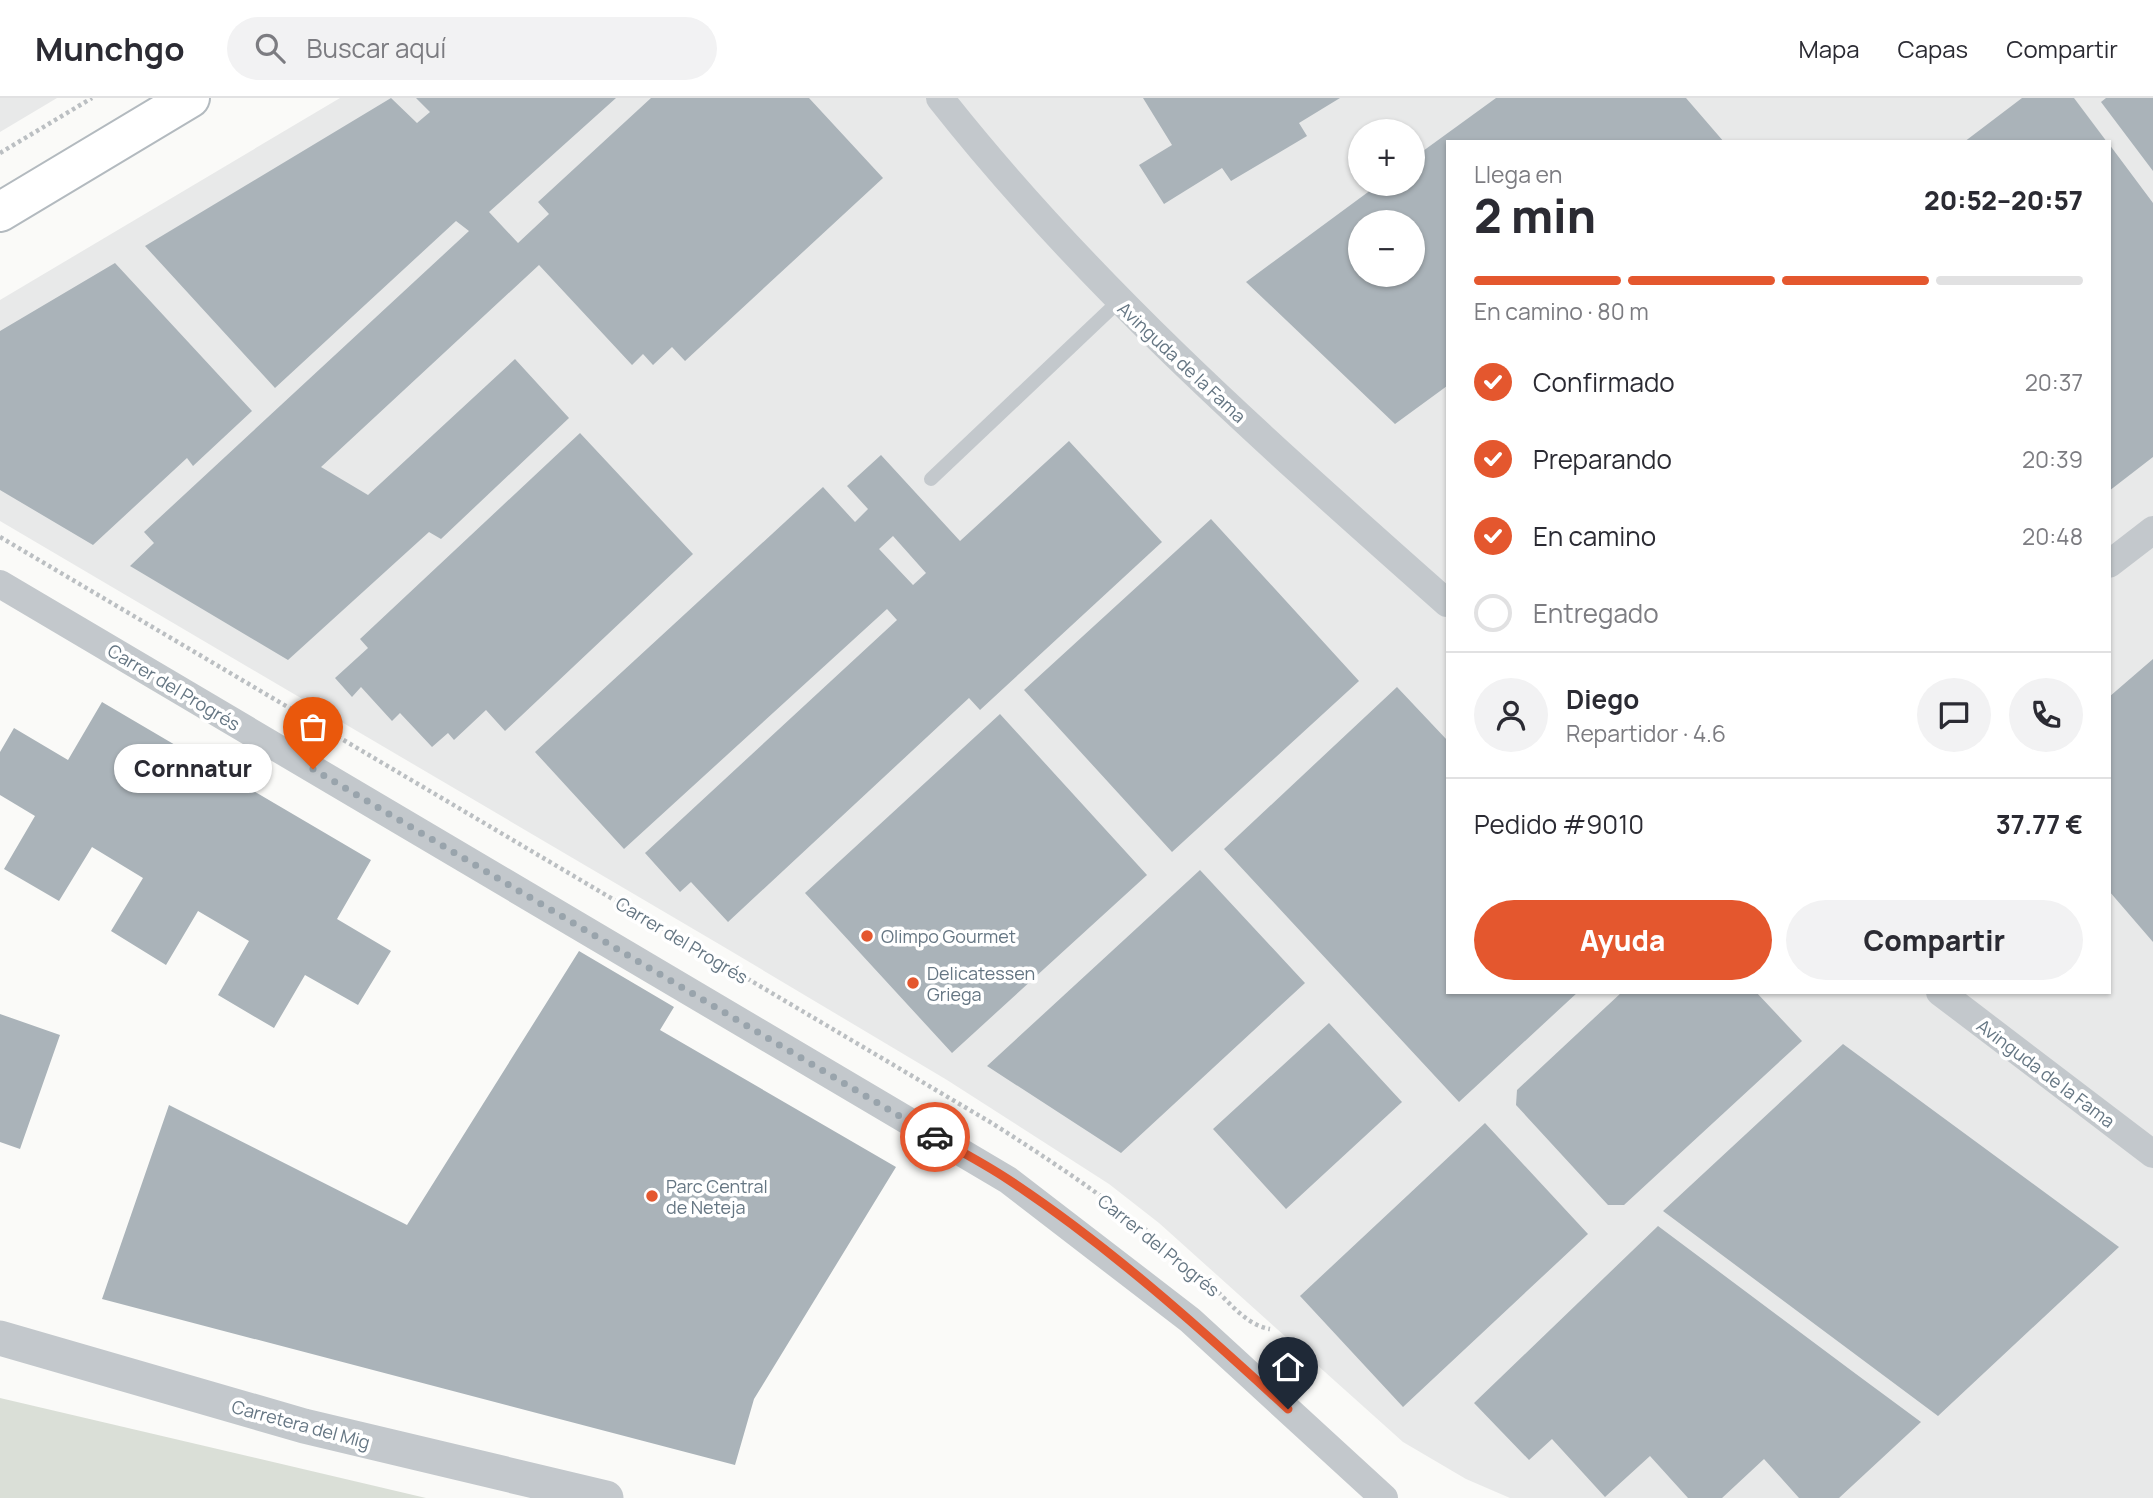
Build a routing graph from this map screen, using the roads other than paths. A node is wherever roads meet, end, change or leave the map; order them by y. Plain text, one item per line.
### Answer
1 (190, 98) edge
2 (940, 98) edge
3 (0, 212) edge
4 (1118, 302) junction
5 (930, 479) dead end
6 (2153, 530) edge
7 (2111, 562) edge
8 (0, 584) edge
9 (1446, 602) edge
10 (1943, 994) edge
11 (2153, 1154) edge
12 (0, 1338) edge
13 (606, 1498) edge
14 (1384, 1498) edge

1 - 3 main road
2 - 4 street, Avinguda de la Fama
4 - 5 lane
4 - 9 street, Avinguda de la Fama
6 - 7 street
8 - 14 street, Carrer del Progrés
10 - 11 street, Avinguda de la Fama
12 - 13 street, Carretera del Mig

